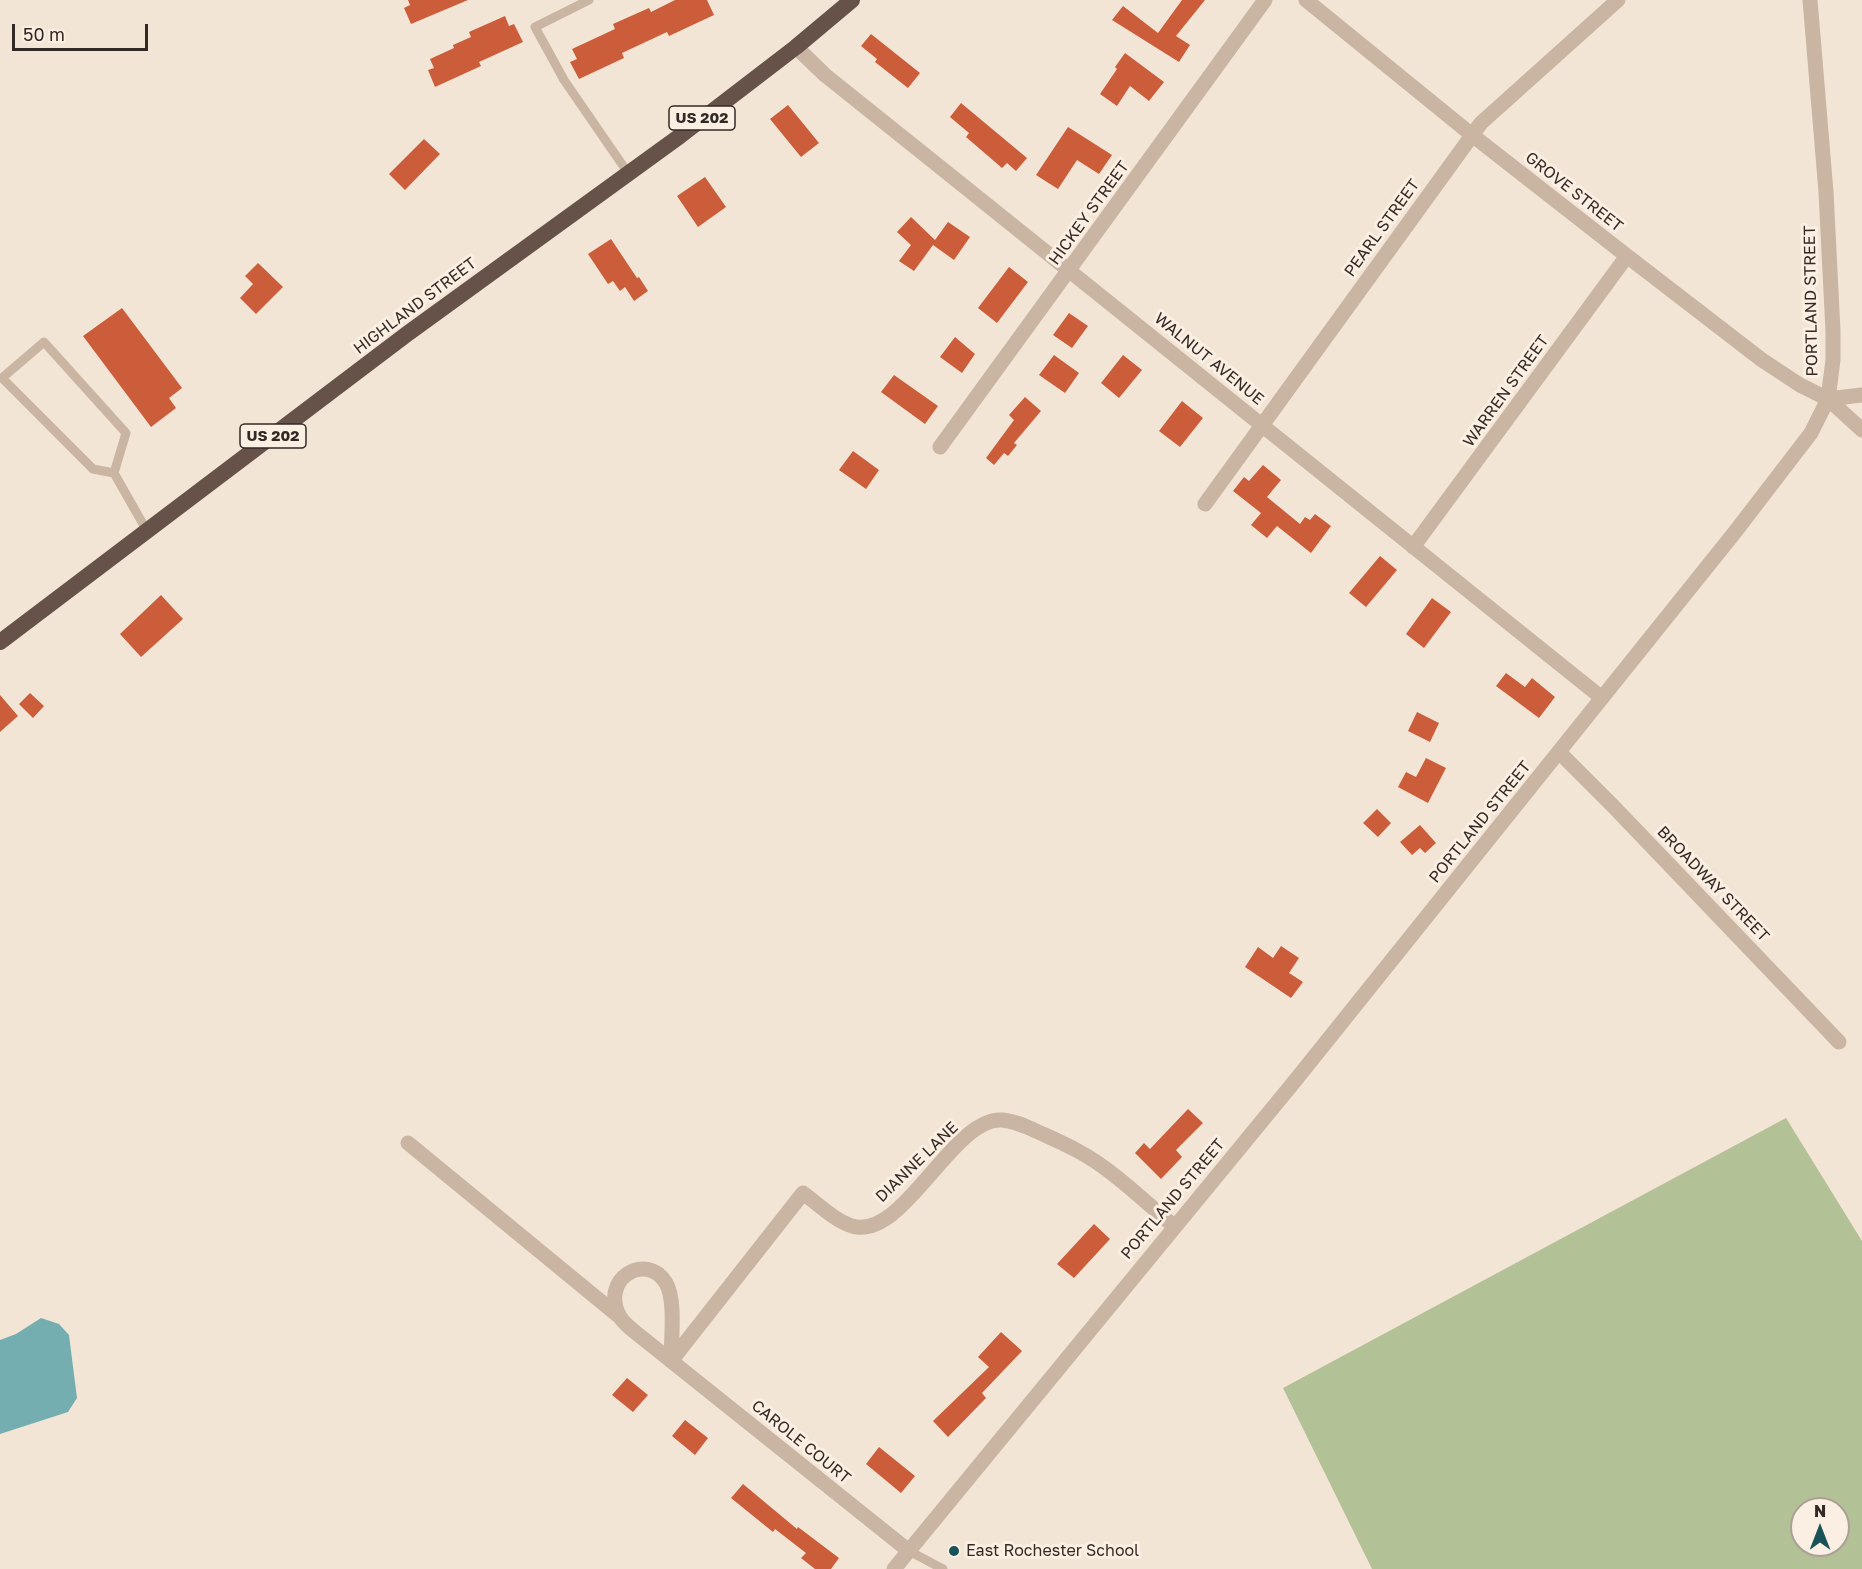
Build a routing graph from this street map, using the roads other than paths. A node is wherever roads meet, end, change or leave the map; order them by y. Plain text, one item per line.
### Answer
1 (589, 0) edge
2 (852, 0) edge
3 (1265, 0) edge
4 (1306, 0) edge
5 (1618, 0) edge
6 (1810, 0) edge
7 (1323, 5) edge
8 (796, 47) junction
9 (1472, 135) junction
10 (628, 173) junction
11 (1627, 256) junction
12 (1070, 270) junction
13 (1, 379) edge
14 (1862, 395) edge
15 (1828, 399) junction
16 (1263, 425) junction
17 (1861, 428) edge
18 (940, 447) dead end
19 (114, 473) junction
20 (1205, 504) dead end
21 (147, 531) junction
22 (1413, 547) junction
23 (0, 642) edge
24 (1602, 698) junction
25 (1559, 752) junction
26 (1839, 1042) dead end
27 (408, 1143) dead end
28 (1174, 1226) junction
29 (621, 1318) junction
30 (671, 1361) junction
31 (909, 1551) junction
32 (894, 1569) edge
33 (943, 1569) edge

1 - 10 lane
2 - 8 highway, HIGHLAND STREET / US 202
3 - 12 street, HICKEY STREET
4 - 7 street, GROVE STREET
5 - 9 street, PEARL STREET
6 - 15 street, PORTLAND STREET
7 - 9 street, GROVE STREET
8 - 10 highway, HIGHLAND STREET / US 202
8 - 12 street, WALNUT AVENUE
9 - 11 street, GROVE STREET
9 - 16 street, PEARL STREET
10 - 21 highway, HIGHLAND STREET / US 202
11 - 15 street, GROVE STREET
11 - 22 street, WARREN STREET
12 - 16 street, WALNUT AVENUE
12 - 18 street, HICKEY STREET
13 - 19 lane
13 - 19 lane
14 - 15 street
15 - 17 street
15 - 24 street, PORTLAND STREET
16 - 20 street, PEARL STREET
16 - 22 street, WALNUT AVENUE
19 - 21 lane
21 - 23 highway, HIGHLAND STREET / US 202
22 - 24 street, WALNUT AVENUE
24 - 25 street, PORTLAND STREET
25 - 26 street, BROADWAY STREET
25 - 28 street, PORTLAND STREET
27 - 29 street, CAROLE COURT
28 - 30 street, DIANNE LANE
28 - 31 street, PORTLAND STREET
29 - 30 street, CAROLE COURT
29 - 30 street
30 - 31 street, CAROLE COURT
31 - 32 street, PORTLAND STREET
31 - 33 lane

